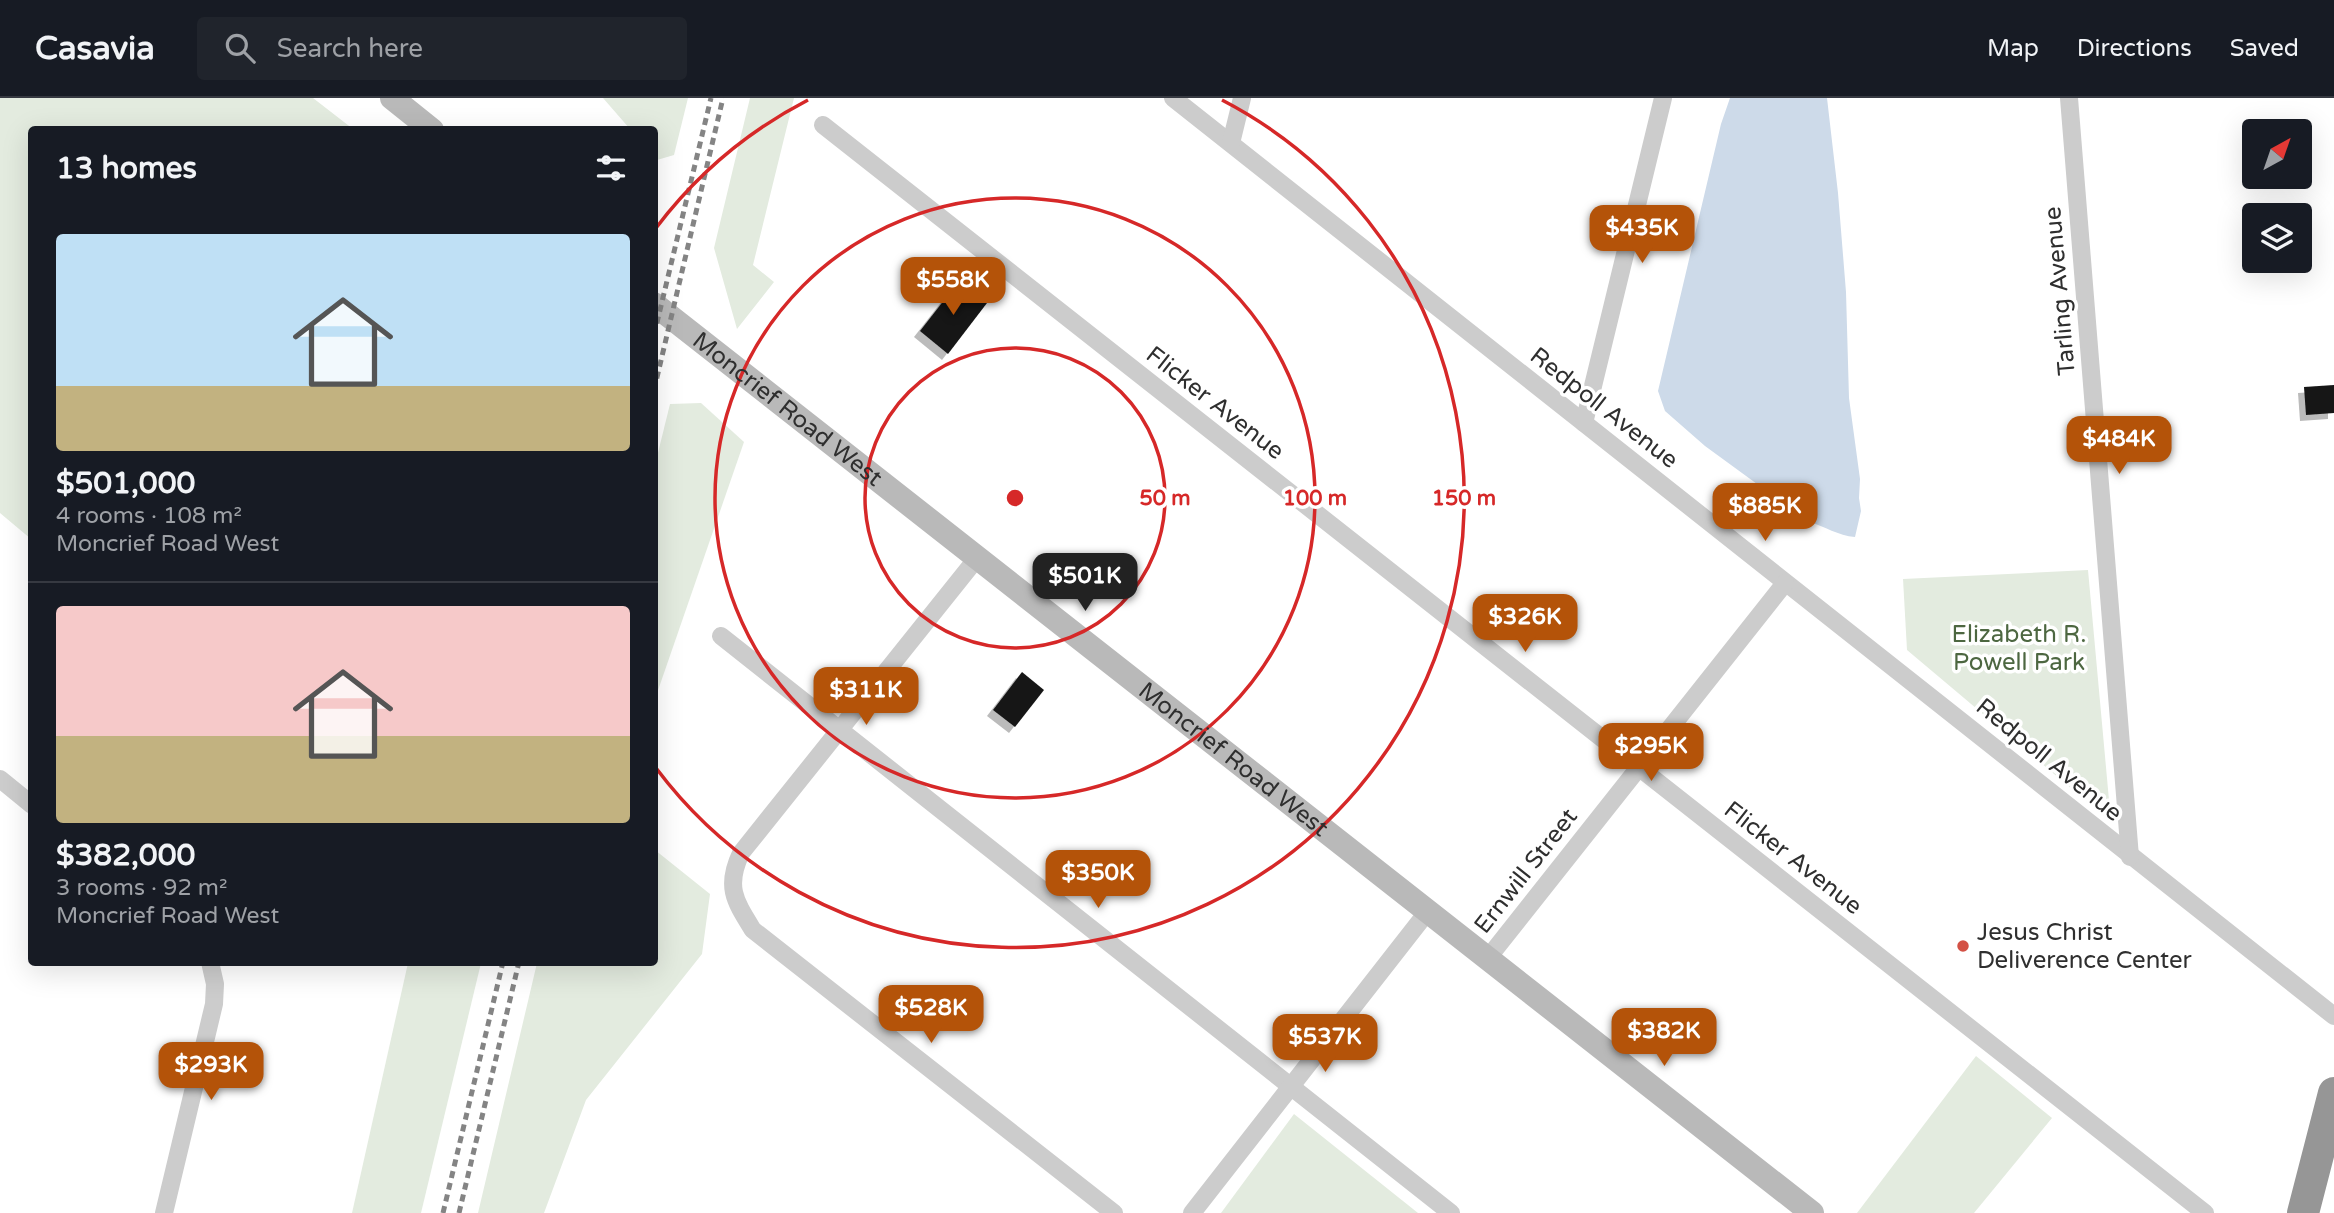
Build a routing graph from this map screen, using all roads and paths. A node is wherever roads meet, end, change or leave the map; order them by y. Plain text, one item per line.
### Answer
1 (392, 98) edge
2 (1173, 98) edge
3 (1242, 98) edge
4 (1663, 98) edge
5 (2069, 98) edge
6 (823, 125) dead end
7 (427, 126) edge
8 (1231, 143) junction
9 (658, 307) edge
10 (1584, 423) junction
11 (977, 558) junction
12 (1785, 583) junction
13 (721, 636) dead end
14 (840, 729) junction
15 (1639, 768) junction
16 (0, 779) edge
17 (28, 802) edge
18 (2130, 857) junction
19 (1428, 911) junction
20 (1488, 958) junction
21 (211, 966) edge
22 (2334, 1016) edge
23 (1290, 1088) junction
24 (2334, 1093) edge
25 (164, 1213) edge
26 (1114, 1213) edge
27 (1192, 1213) edge
28 (1451, 1213) edge
29 (1811, 1213) edge
30 (2205, 1213) edge
31 (2303, 1213) edge

1 - 7 street
2 - 8 street, Redpoll Avenue
3 - 8 street
4 - 10 street
5 - 18 street, Tarling Avenue
6 - 15 street, Flicker Avenue
8 - 10 street, Redpoll Avenue
9 - 11 street, Moncrief Road West
10 - 12 street, Redpoll Avenue
11 - 14 street
11 - 19 street, Moncrief Road West
12 - 15 street, Ernwill Street
12 - 18 street, Redpoll Avenue
13 - 14 street
14 - 23 street
14 - 26 street
15 - 20 street, Ernwill Street
15 - 30 street, Flicker Avenue
16 - 17 street
18 - 22 street, Redpoll Avenue
19 - 20 street, Moncrief Road West
19 - 23 street
20 - 29 street, Moncrief Road West
21 - 25 street
23 - 27 street
23 - 28 street
24 - 31 highway

